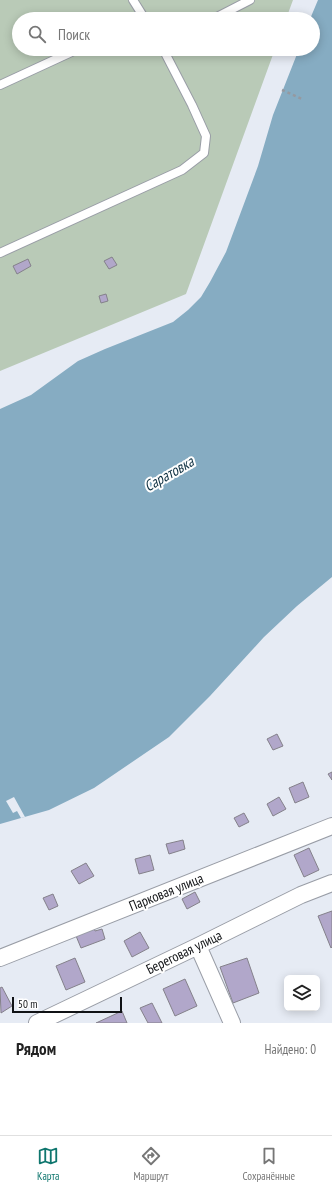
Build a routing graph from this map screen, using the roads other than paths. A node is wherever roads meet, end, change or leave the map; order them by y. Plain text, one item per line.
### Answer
1 (133, 0) edge
2 (250, 0) edge
3 (139, 12) edge
4 (227, 12) edge
5 (63, 56) edge
6 (167, 56) edge
7 (0, 85) edge
8 (0, 253) edge
9 (332, 826) edge
10 (332, 884) edge
11 (198, 946) junction
12 (0, 958) edge
13 (37, 1023) edge
14 (232, 1023) edge

1 - 3 lane
2 - 4 lane
5 - 7 lane
6 - 8 lane
9 - 12 street, Парковая улица
10 - 11 street, Береговая улица
11 - 13 street, Береговая улица
11 - 14 street

